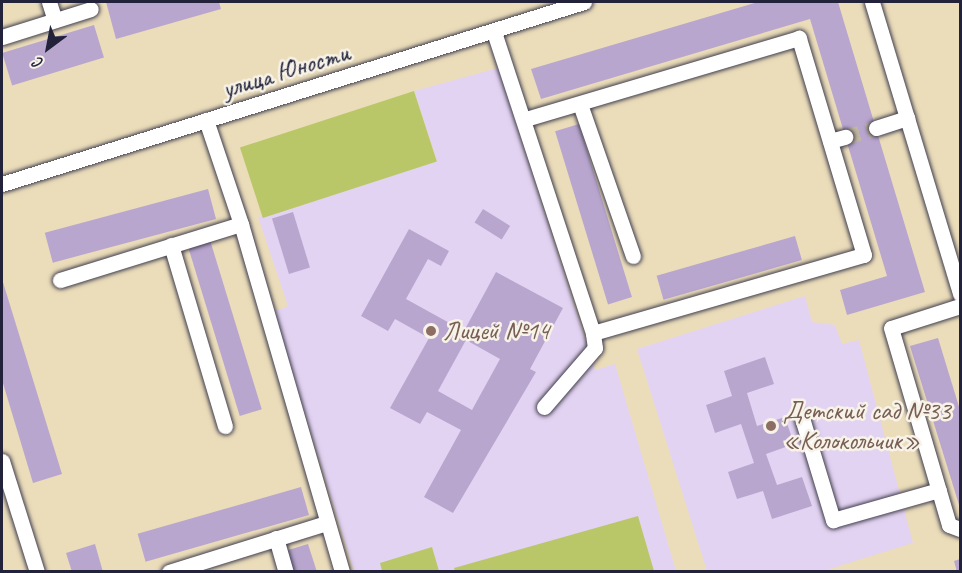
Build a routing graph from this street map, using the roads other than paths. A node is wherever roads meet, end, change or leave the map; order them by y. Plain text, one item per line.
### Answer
1 (49, 2) edge
2 (584, 2) edge
3 (872, 2) edge
4 (562, 5) edge
5 (91, 9) dead end
6 (55, 20) junction
7 (494, 32) junction
8 (2, 38) edge
9 (580, 104) junction
10 (525, 119) junction
11 (206, 120) junction
12 (912, 121) junction
13 (876, 128) tunnel mouth
14 (2, 184) edge
15 (241, 224) junction
16 (171, 245) junction
17 (633, 256) dead end
18 (60, 280) dead end
19 (960, 294) edge
20 (960, 306) edge
21 (593, 333) junction
22 (544, 407) dead end
23 (802, 417) dead end
24 (225, 426) dead end
25 (2, 461) edge
26 (4, 477) edge
27 (939, 490) junction
28 (326, 523) junction
29 (960, 529) edge
30 (276, 538) junction
31 (37, 572) edge
32 (169, 572) edge
33 (286, 572) edge
34 (342, 572) edge

1 - 6 street
2 - 4 street, улица Юности
3 - 12 street
4 - 7 street, улица Юности
5 - 6 street
6 - 8 street
7 - 10 street
7 - 11 street, улица Юности
9 - 10 street
9 - 17 street
9 - 21 street
10 - 21 street
11 - 14 street, улица Юности
11 - 15 street
12 - 13 street
12 - 19 street
15 - 16 street
15 - 28 street
16 - 18 street
16 - 24 street
20 - 27 street
21 - 22 street
23 - 27 street
25 - 26 street
26 - 31 street
27 - 29 street
28 - 30 street
28 - 34 street
30 - 32 street
30 - 33 street

